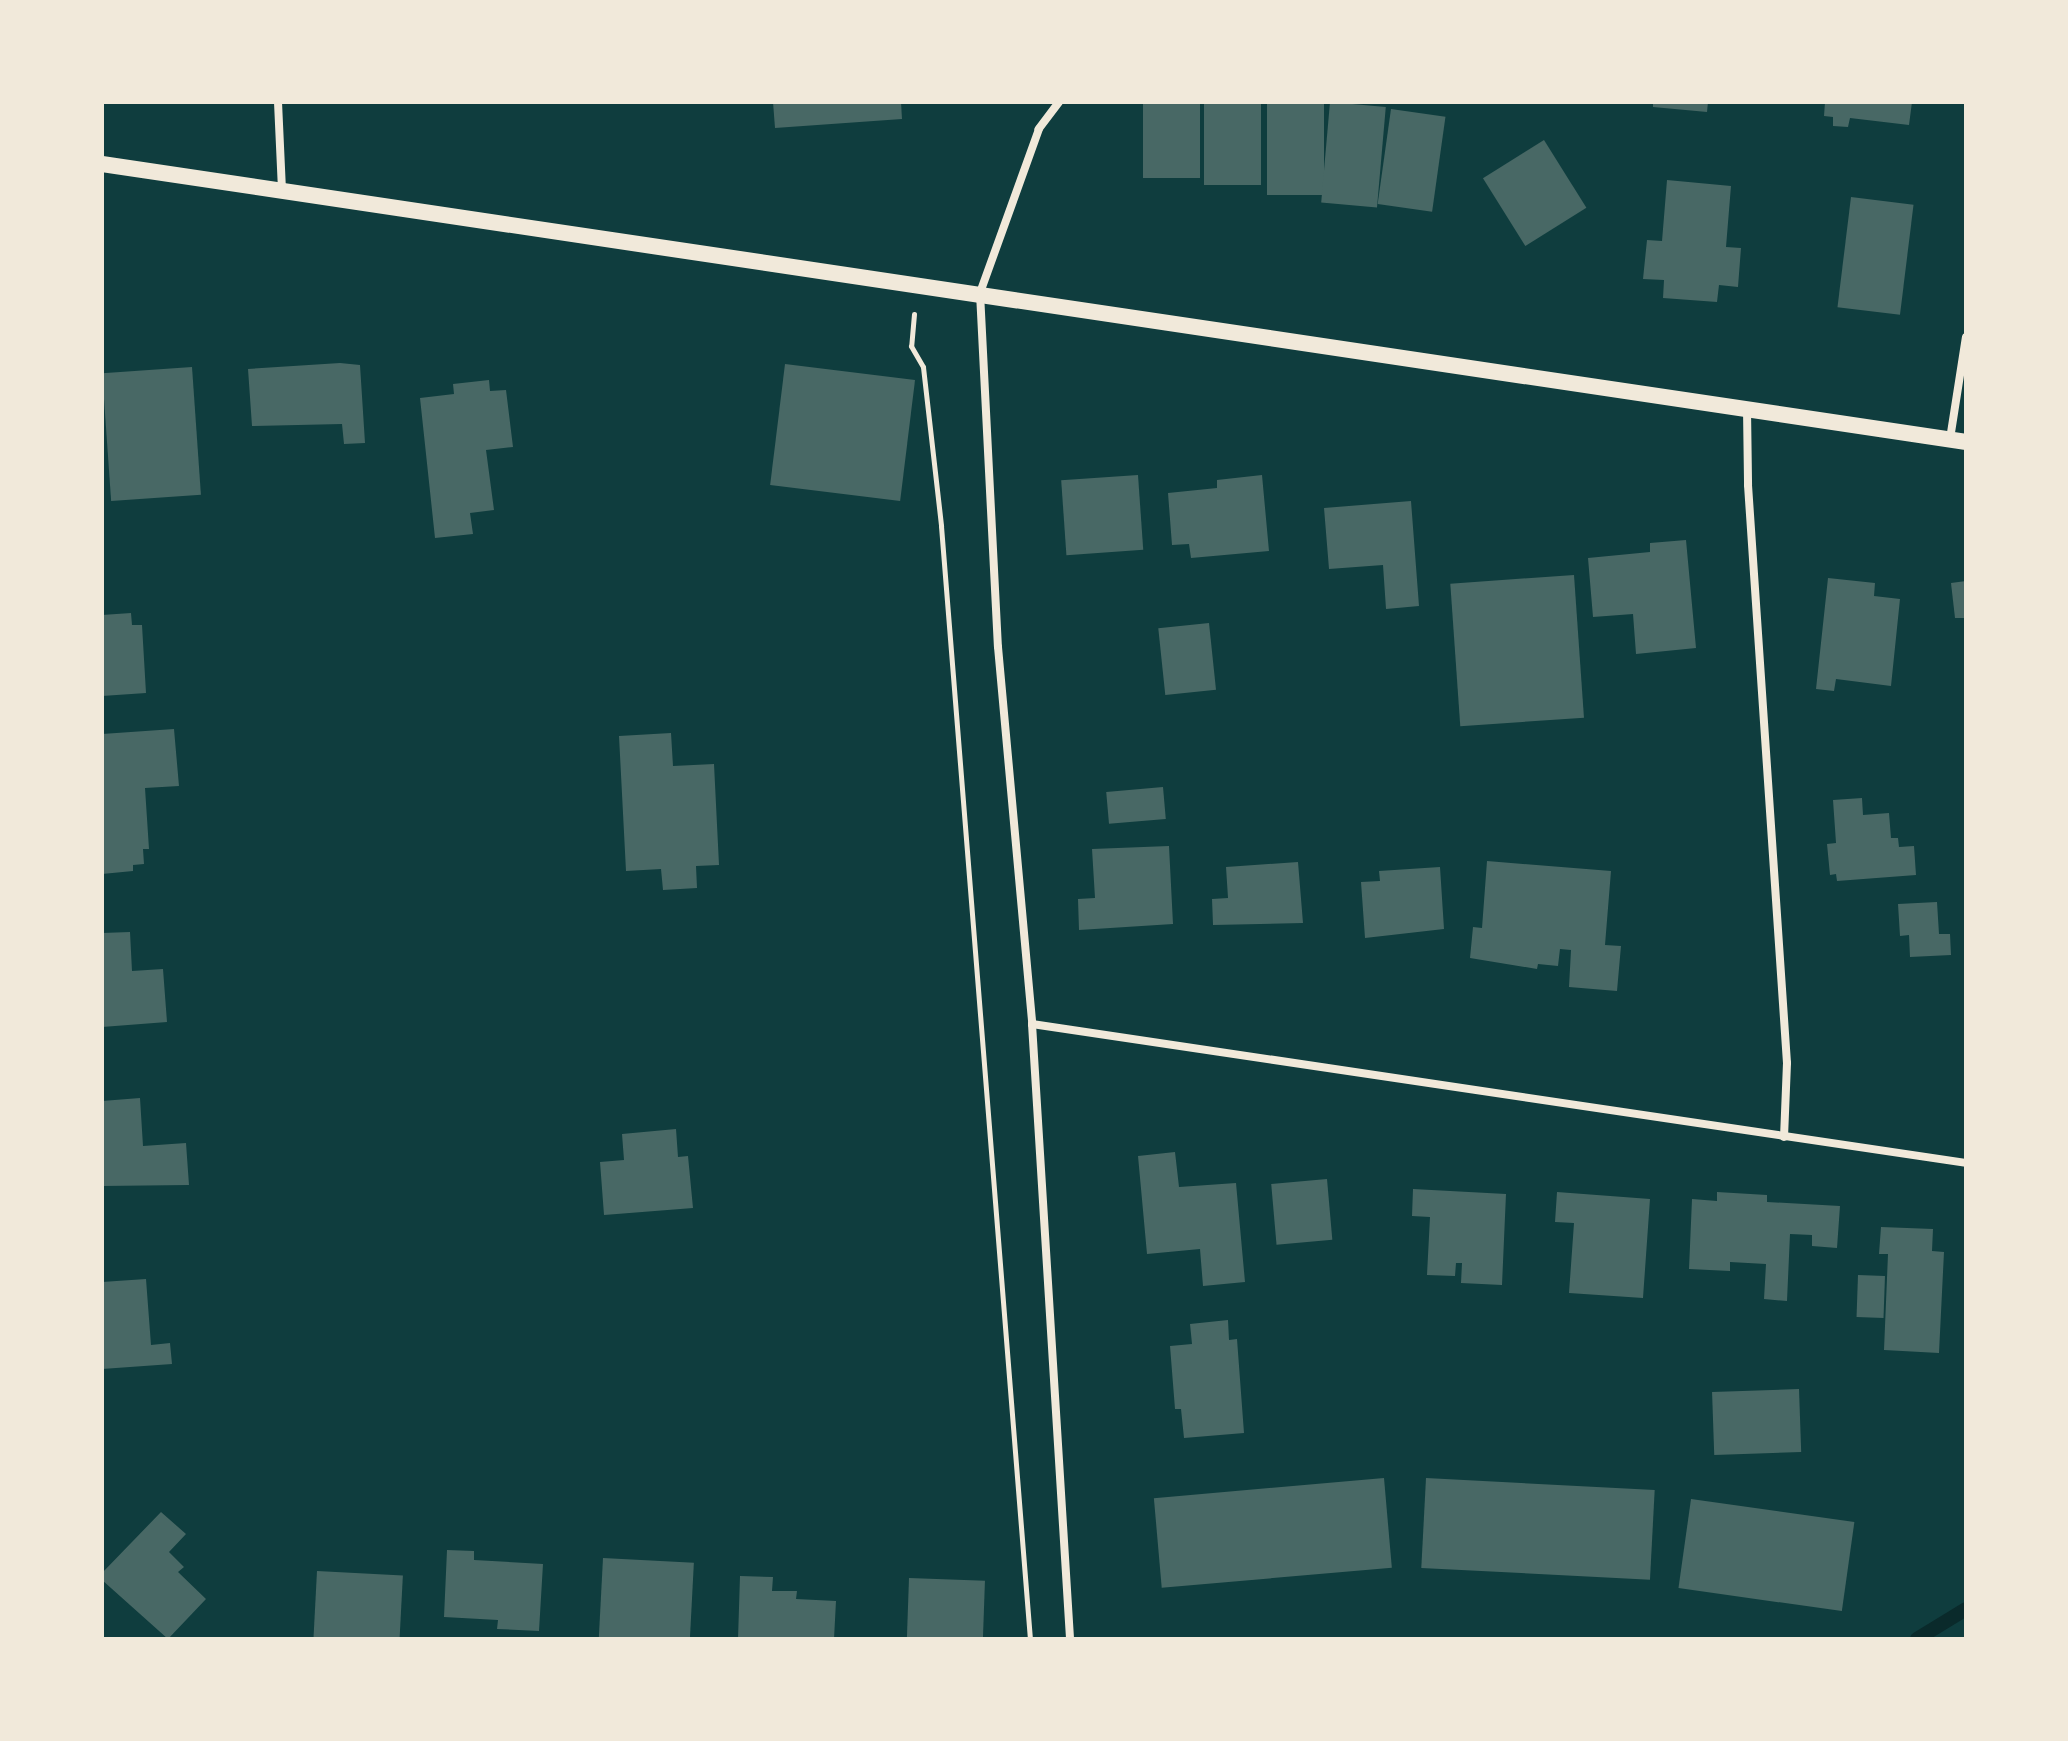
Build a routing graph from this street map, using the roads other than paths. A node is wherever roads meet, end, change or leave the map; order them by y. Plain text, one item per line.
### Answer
1 (278, 102) edge
2 (1059, 102) edge
3 (102, 164) edge
4 (282, 190) junction
5 (980, 293) junction
6 (1966, 337) edge
7 (1747, 409) junction
8 (1958, 441) edge
9 (1032, 1024) junction
10 (1784, 1137) junction
11 (1966, 1163) edge
12 (1070, 1639) edge

1 - 4 street
2 - 5 street
3 - 4 main road
4 - 5 main road
5 - 7 main road
5 - 9 street
6 - 8 street
7 - 8 main road
7 - 10 street
9 - 10 street
9 - 12 street
10 - 11 street

